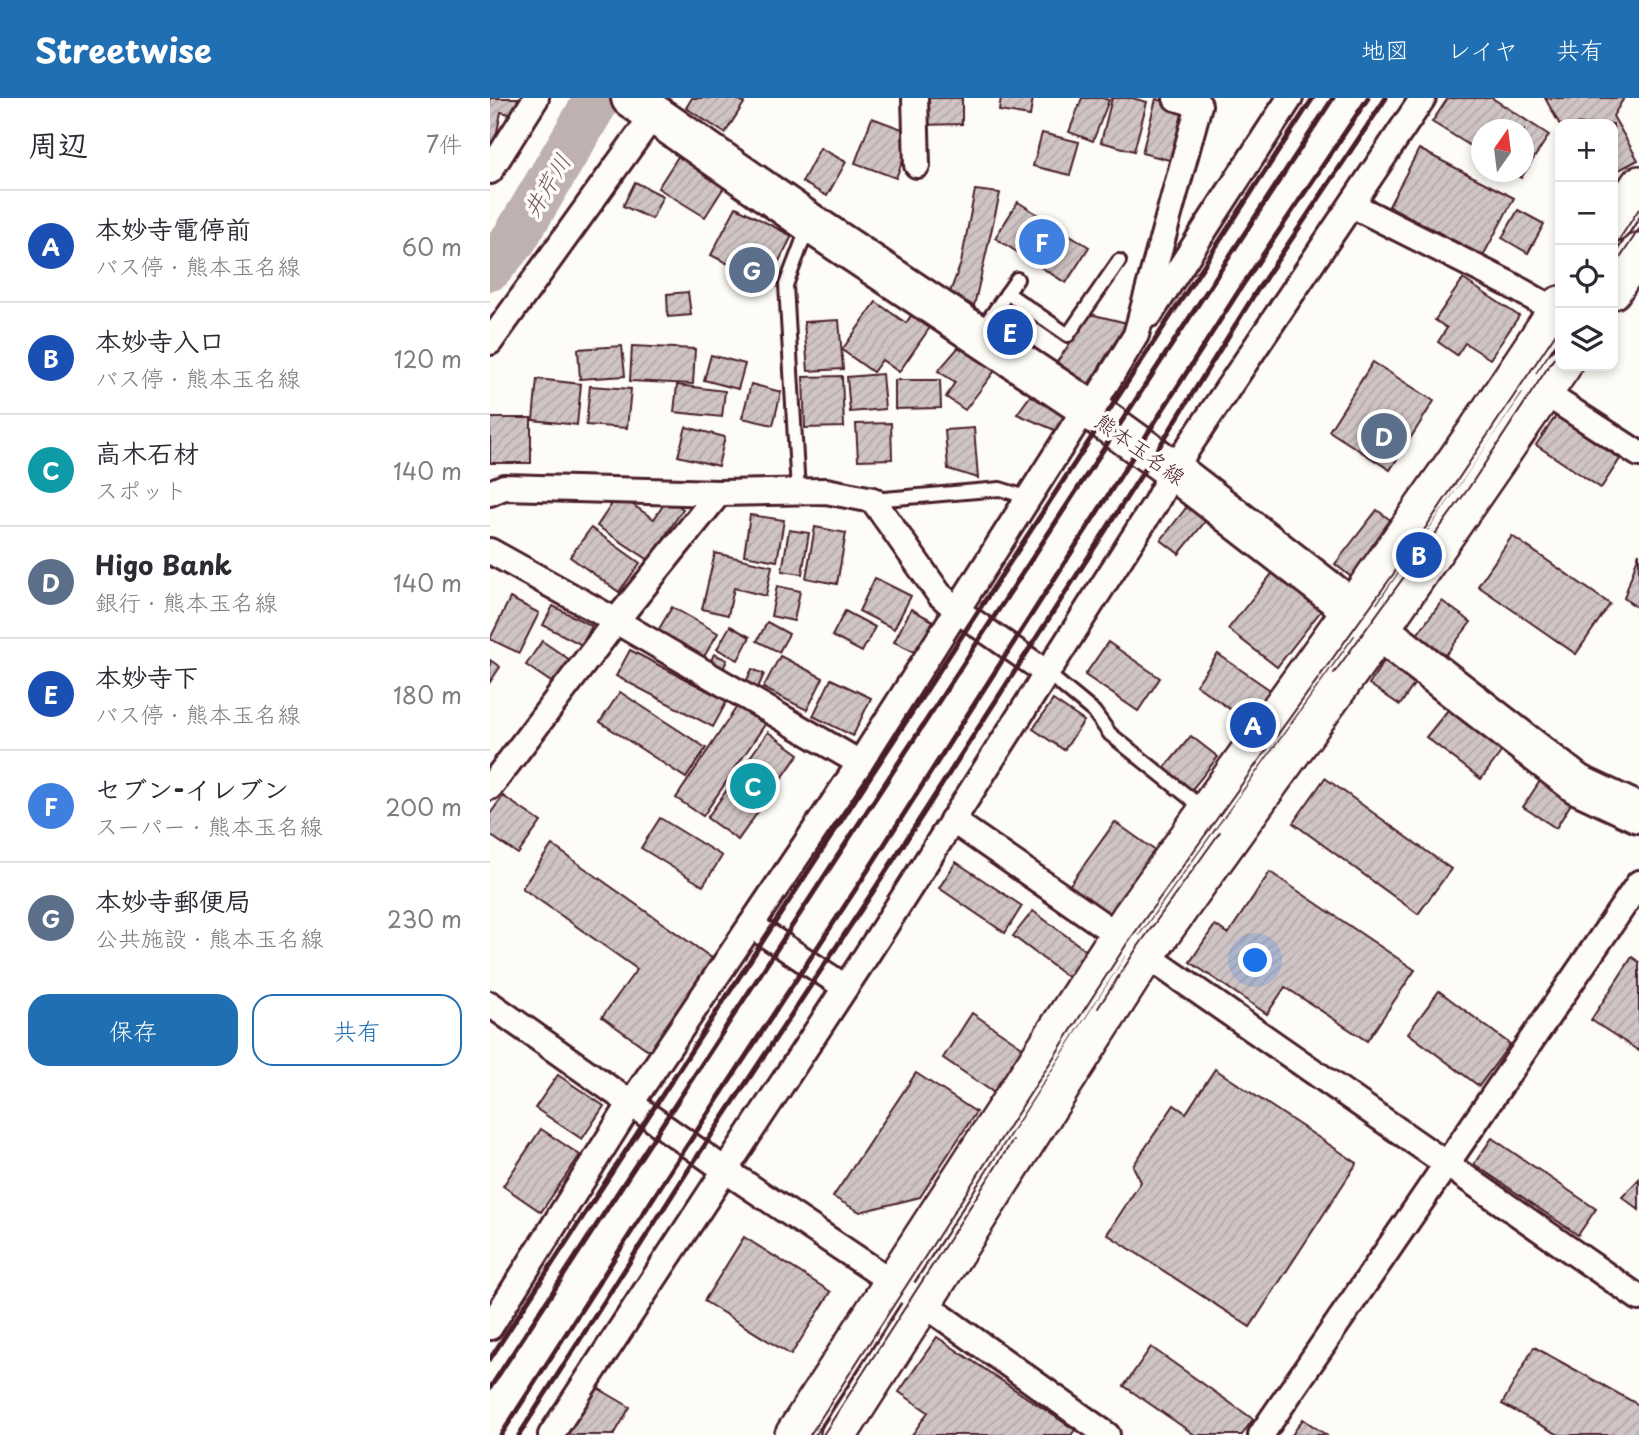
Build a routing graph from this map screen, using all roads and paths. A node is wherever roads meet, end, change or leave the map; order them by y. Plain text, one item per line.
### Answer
1 (536, 98) edge
2 (915, 98) edge
3 (1176, 98) edge
4 (1290, 98) edge
5 (1423, 98) edge
6 (648, 104) edge
7 (916, 165) dead end
8 (490, 171) edge
9 (1639, 184) edge
10 (1352, 205) junction
11 (1618, 216) edge
12 (810, 223) junction
13 (1639, 251) edge
14 (1119, 261) dead end
15 (1017, 279) dead end
16 (1618, 283) edge
17 (1007, 293) junction
18 (1557, 308) edge
19 (1555, 315) edge
20 (978, 335) junction
21 (1136, 335) junction
22 (490, 342) edge
23 (1514, 373) junction
24 (1554, 379) edge
25 (1088, 409) junction
26 (1639, 454) edge
27 (1173, 470) junction
28 (798, 491) junction
29 (490, 493) edge
30 (719, 493) junction
31 (1030, 498) junction
32 (873, 500) junction
33 (490, 551) edge
34 (958, 611) junction
35 (1365, 620) junction
36 (617, 621) junction
37 (1047, 673) junction
38 (860, 764) junction
39 (490, 787) edge
40 (1639, 813) edge
41 (952, 820) junction
42 (1221, 822) junction
43 (1639, 883) edge
44 (751, 925) junction
45 (1118, 934) junction
46 (1147, 955) junction
47 (845, 987) junction
48 (490, 1004) edge
49 (631, 1103) junction
50 (1446, 1165) junction
51 (725, 1170) junction
52 (892, 1282) junction
53 (1639, 1298) edge
54 (924, 1304) junction
55 (490, 1327) edge
56 (551, 1435) edge
57 (793, 1435) edge
58 (839, 1435) edge
59 (1107, 1435) edge
60 (1261, 1435) edge

1 - 8 street
2 - 7 street
3 - 21 street
4 - 21 street
5 - 10 street
6 - 12 main road, 熊本玉名線
6 - 22 street
9 - 11 street
10 - 18 street
10 - 27 street
12 - 20 main road, 熊本玉名線
12 - 28 lane
13 - 16 street
14 - 17 lane
15 - 17 lane
17 - 20 lane
19 - 23 street
20 - 25 main road, 熊本玉名線
21 - 25 street
23 - 24 street
23 - 35 street
24 - 26 street
24 - 35 street
25 - 27 main road, 熊本玉名線
25 - 31 street
27 - 35 main road, 熊本玉名線
27 - 37 street
28 - 30 street
28 - 32 street
29 - 30 street
30 - 36 street
31 - 32 lane
31 - 34 street
32 - 34 street
33 - 36 street
34 - 37 street
34 - 38 street
35 - 40 main road, 熊本玉名線
35 - 42 street
36 - 38 street
36 - 39 street
37 - 41 street
37 - 42 lane
38 - 44 street
41 - 45 street
41 - 47 street
42 - 45 street
42 - 46 street
43 - 50 street
44 - 47 street
44 - 49 street
45 - 46 street
45 - 52 street
46 - 50 street
46 - 54 street
47 - 51 street
48 - 49 street
49 - 51 street
49 - 55 street
50 - 53 street
50 - 60 street
51 - 52 street
51 - 56 street
52 - 54 street
52 - 57 street
54 - 58 street
54 - 59 street

